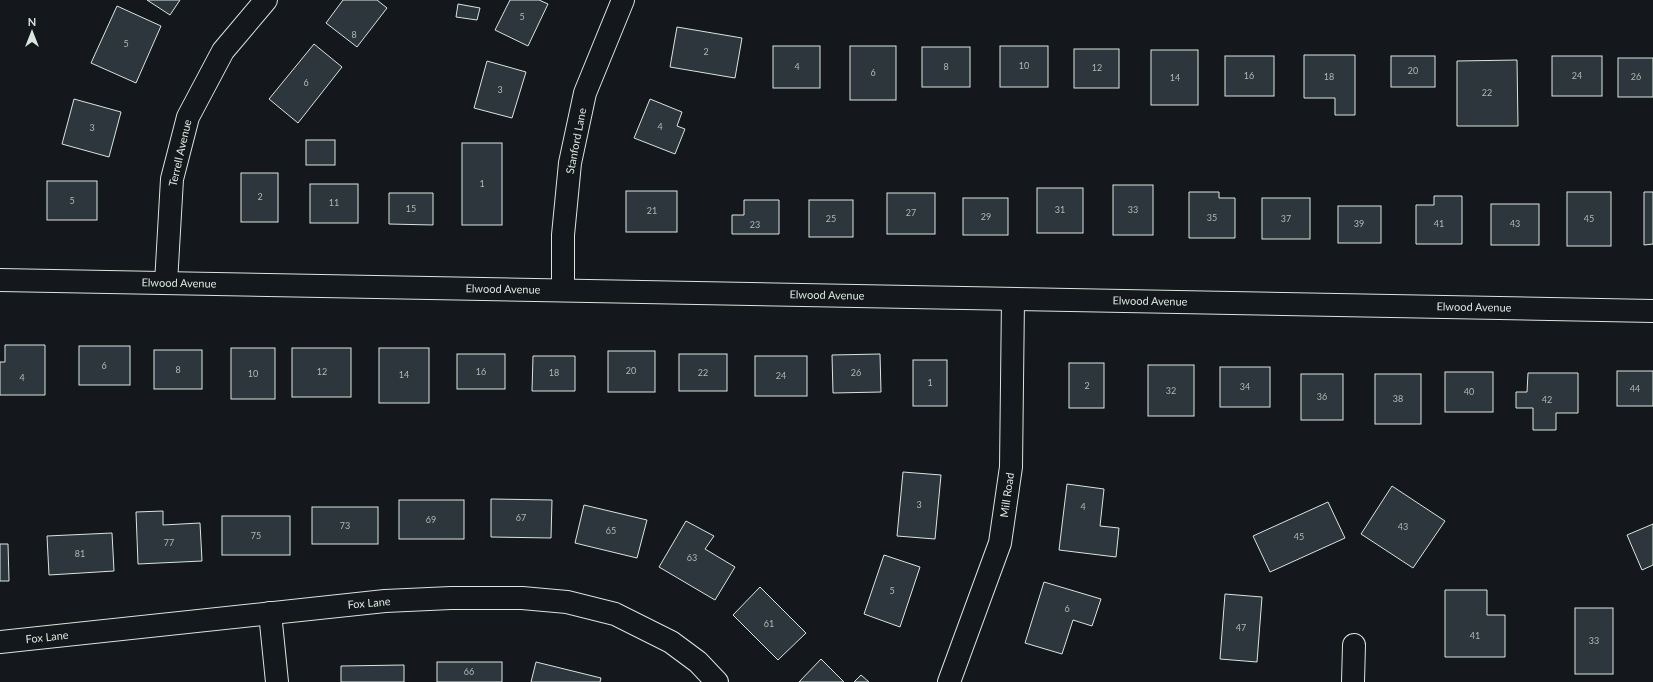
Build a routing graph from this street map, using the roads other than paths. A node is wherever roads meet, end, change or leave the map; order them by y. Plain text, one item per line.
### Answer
1 (266, 0) edge
2 (622, 0) edge
3 (0, 280) edge
4 (166, 283) junction
5 (564, 290) junction
6 (1013, 299) junction
7 (1653, 311) edge
8 (270, 613) junction
9 (0, 642) edge
10 (1354, 645) dead end
11 (277, 682) edge
12 (717, 682) edge
13 (949, 682) edge
14 (1354, 682) edge

1 - 4 street, Terrell Avenue
2 - 5 street, Stanford Lane
3 - 4 street, Elwood Avenue
4 - 5 street, Elwood Avenue
5 - 6 street, Elwood Avenue
6 - 7 street, Elwood Avenue
6 - 13 street, Mill Road
8 - 9 street, Fox Lane
8 - 11 street
8 - 12 street, Fox Lane
10 - 14 street

